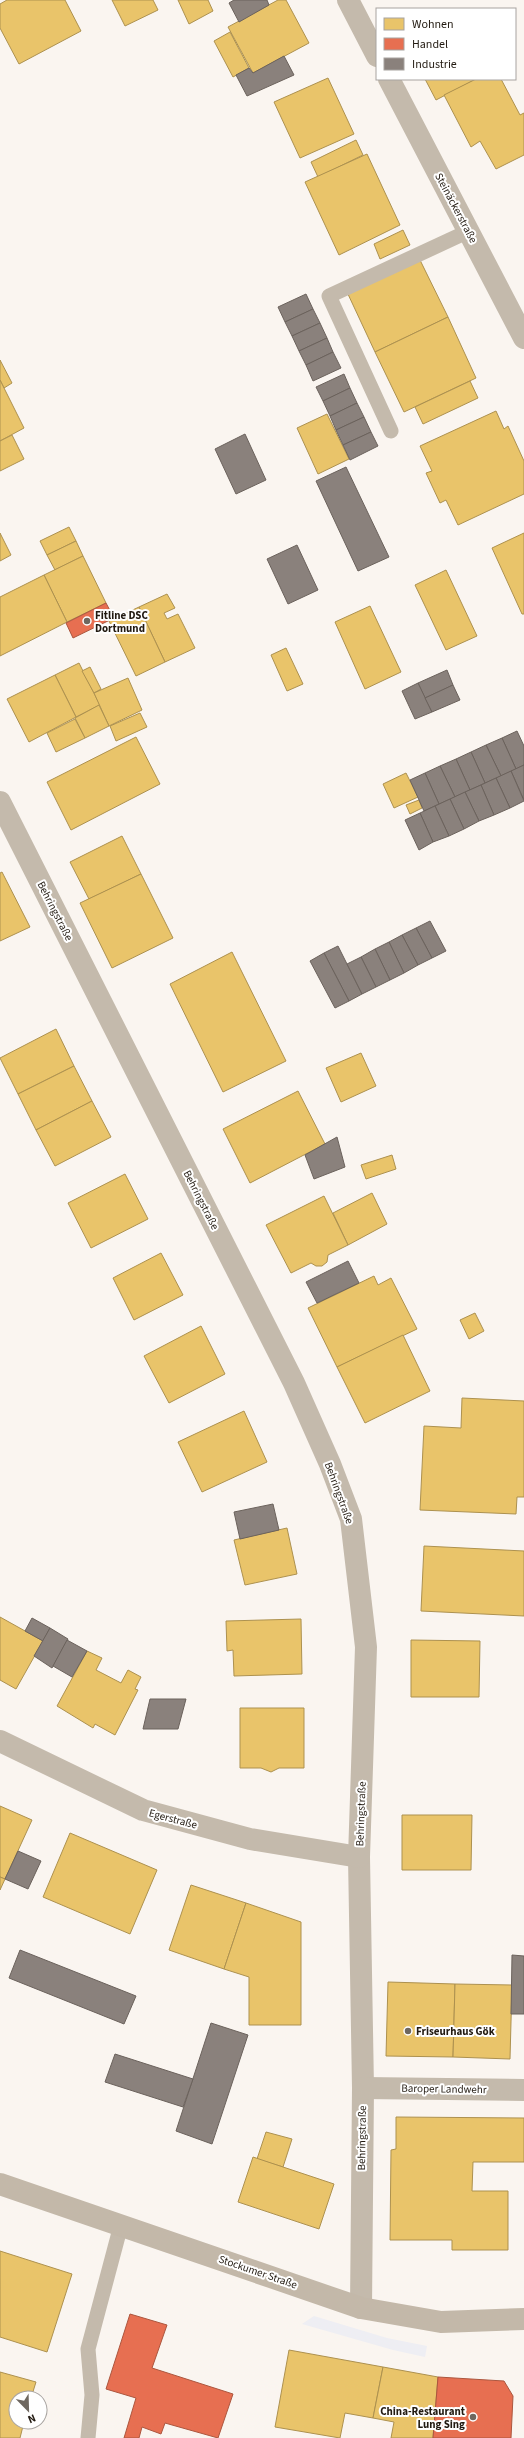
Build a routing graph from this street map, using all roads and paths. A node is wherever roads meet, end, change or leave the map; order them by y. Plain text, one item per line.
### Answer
1 (348, 0) edge
2 (376, 54) edge
3 (390, 80) edge
4 (468, 232) junction
5 (524, 338) edge
6 (391, 431) dead end
7 (0, 802) edge
8 (0, 1742) edge
9 (359, 1857) junction
10 (363, 2088) junction
11 (524, 2090) edge
12 (0, 2184) edge
13 (121, 2225) junction
14 (361, 2308) junction
15 (524, 2319) edge
16 (88, 2438) edge

1 - 2 street
3 - 4 street, Steinäckerstraße
4 - 5 street, Steinäckerstraße
4 - 6 lane
7 - 9 street, Behringstraße
8 - 9 street, Egerstraße
9 - 10 street, Behringstraße
10 - 11 street, Baroper Landwehr
10 - 14 street, Behringstraße
12 - 13 main road, Stockumer Straße
13 - 14 main road, Stockumer Straße
13 - 16 lane
14 - 15 main road, Stockumer Straße

